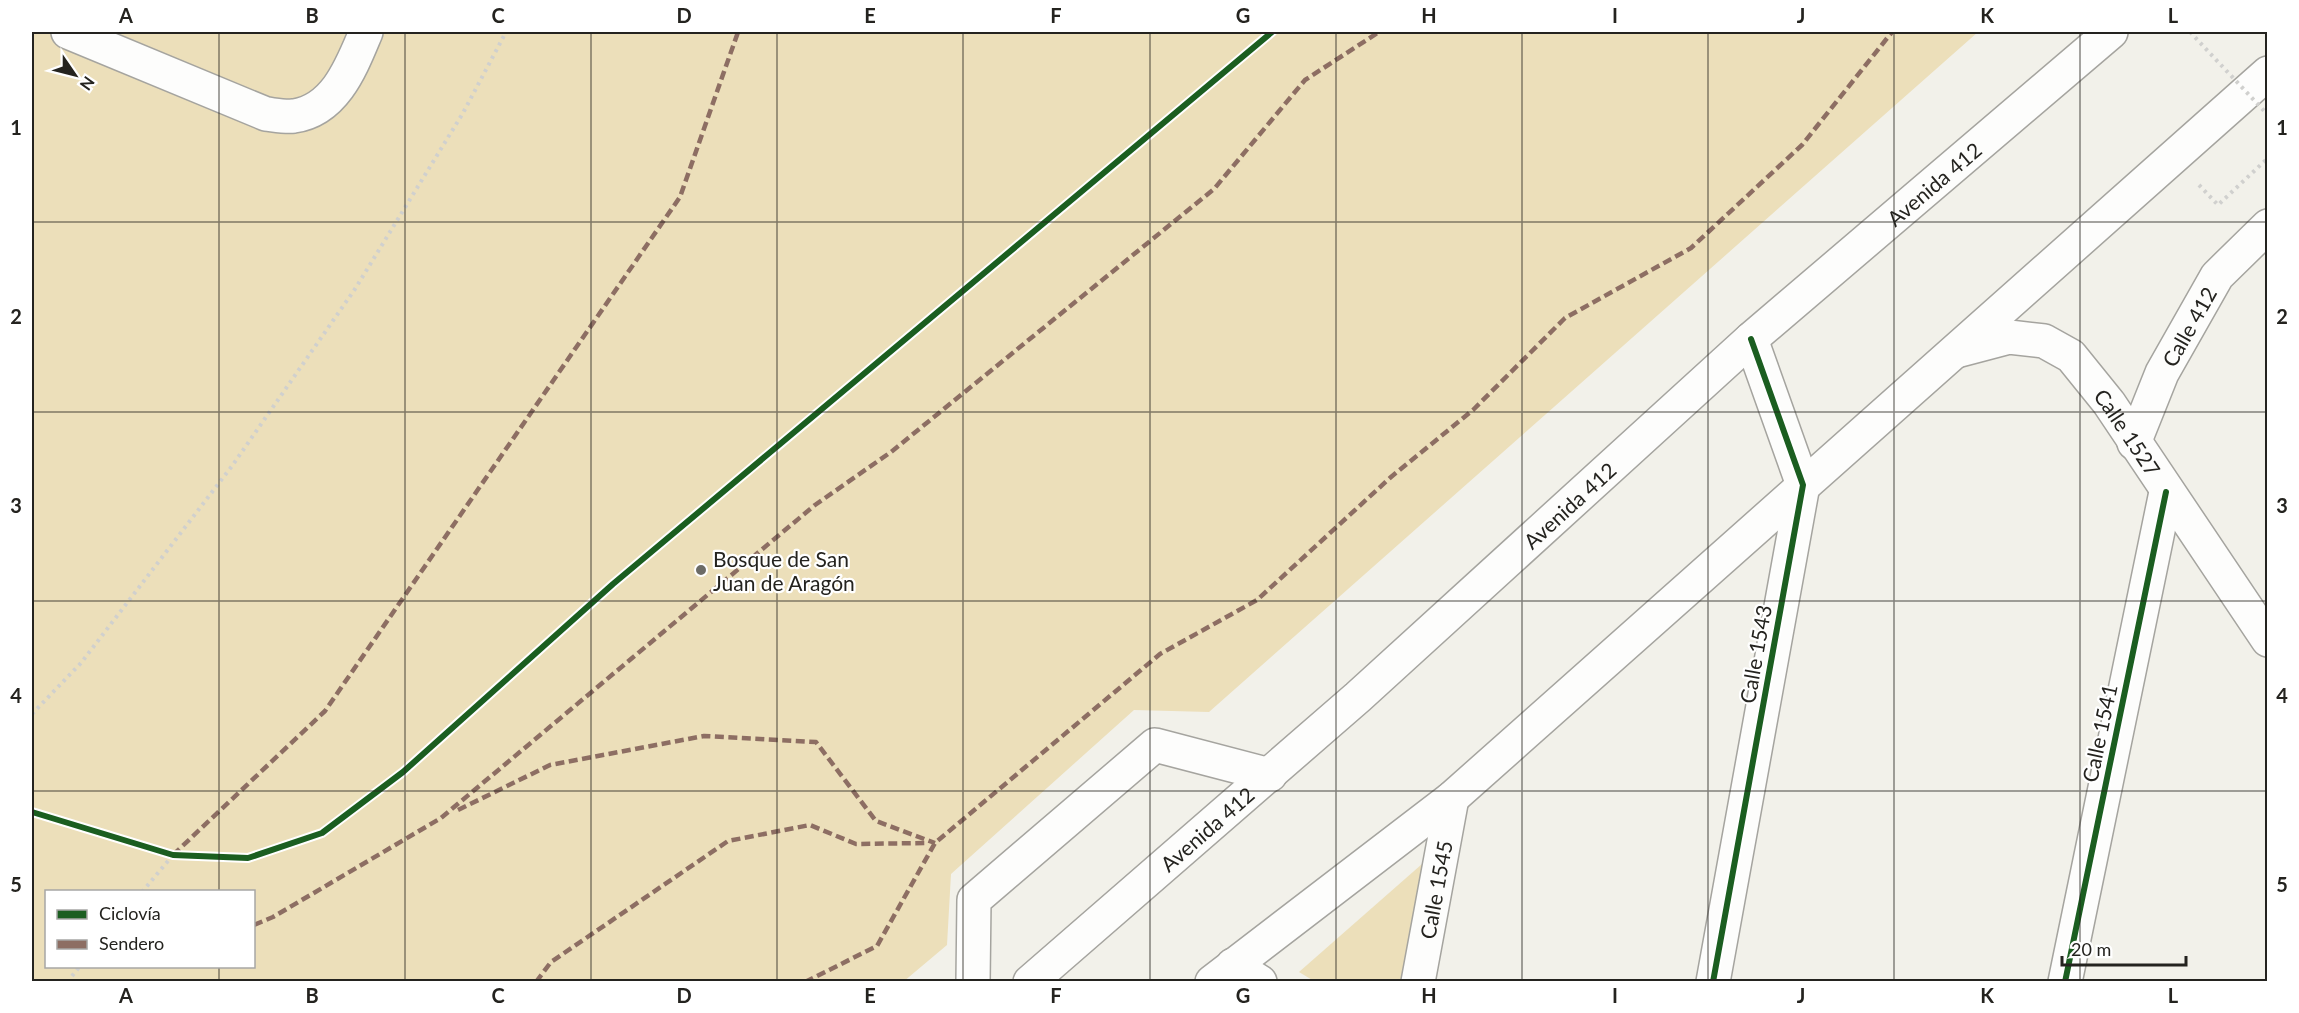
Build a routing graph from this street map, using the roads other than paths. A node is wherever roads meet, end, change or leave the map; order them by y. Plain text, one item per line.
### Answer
1 (68, 32) edge
2 (366, 32) edge
3 (2111, 32) edge
4 (2268, 73) edge
5 (2268, 226) edge
6 (1751, 339) junction
7 (1956, 351) junction
8 (2134, 443) junction
9 (1803, 485) junction
10 (2166, 492) junction
11 (2268, 640) edge
12 (1270, 775) junction
13 (1452, 798) junction
14 (1235, 976) edge
15 (973, 981) edge
16 (1030, 981) edge
17 (1418, 981) edge
18 (1713, 981) edge
19 (2065, 981) edge

1 - 2 main road
3 - 6 main road, Avenida 412
4 - 7 main road
5 - 8 main road, Calle 412
6 - 9 main road, Calle 1543
6 - 12 main road, Avenida 412
7 - 8 main road, Calle 1527
7 - 9 main road
8 - 10 main road, Calle 1527
9 - 13 main road
9 - 18 main road, Calle 1543
10 - 11 main road, Calle 1527
10 - 19 main road, Calle 1541
12 - 15 main road
12 - 16 main road, Avenida 412
13 - 14 main road
13 - 17 main road, Calle 1545

